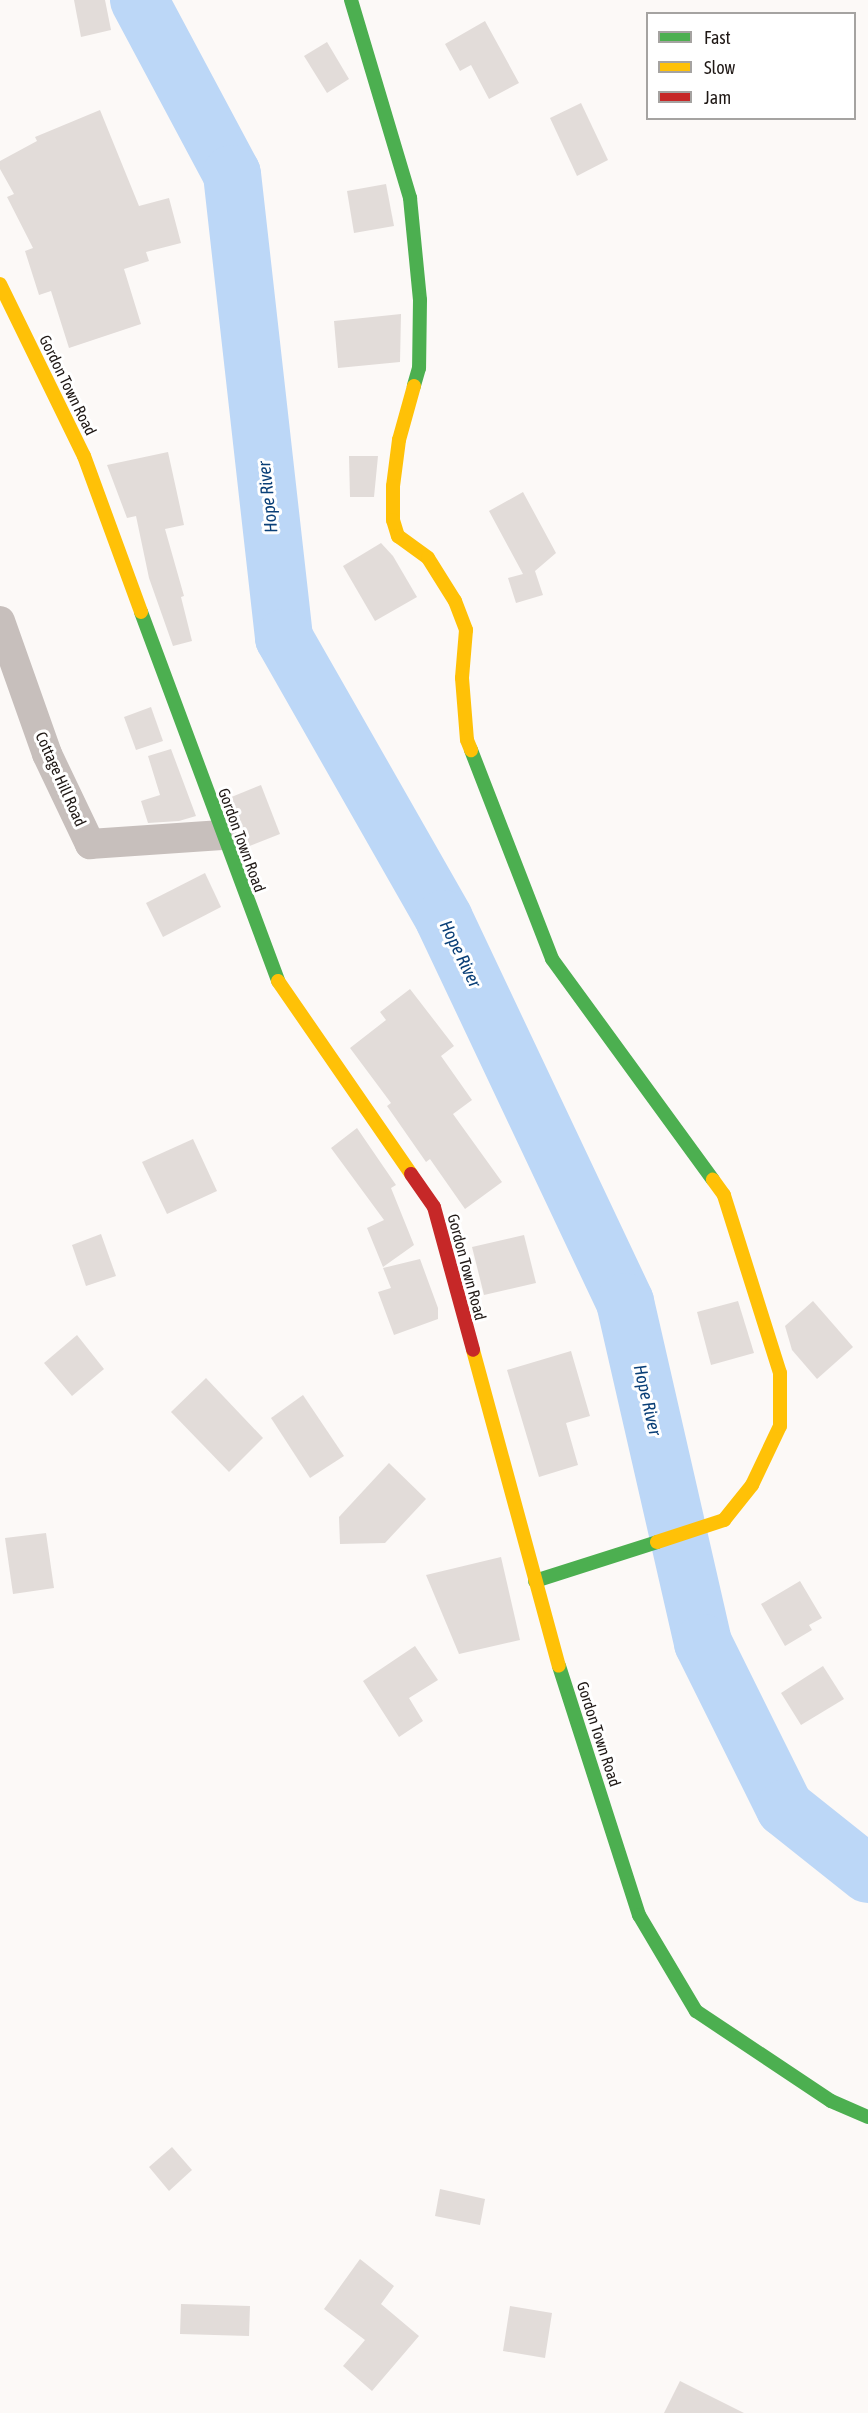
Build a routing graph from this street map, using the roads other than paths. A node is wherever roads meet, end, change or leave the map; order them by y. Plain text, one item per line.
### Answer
1 (351, 0) edge
2 (0, 284) edge
3 (0, 621) edge
4 (222, 835) junction
5 (535, 1581) junction
6 (868, 2117) edge

1 - 5 street
2 - 4 street, Gordon Town Road
3 - 4 street, Cottage Hill Road
4 - 5 street, Gordon Town Road
5 - 6 street, Gordon Town Road

